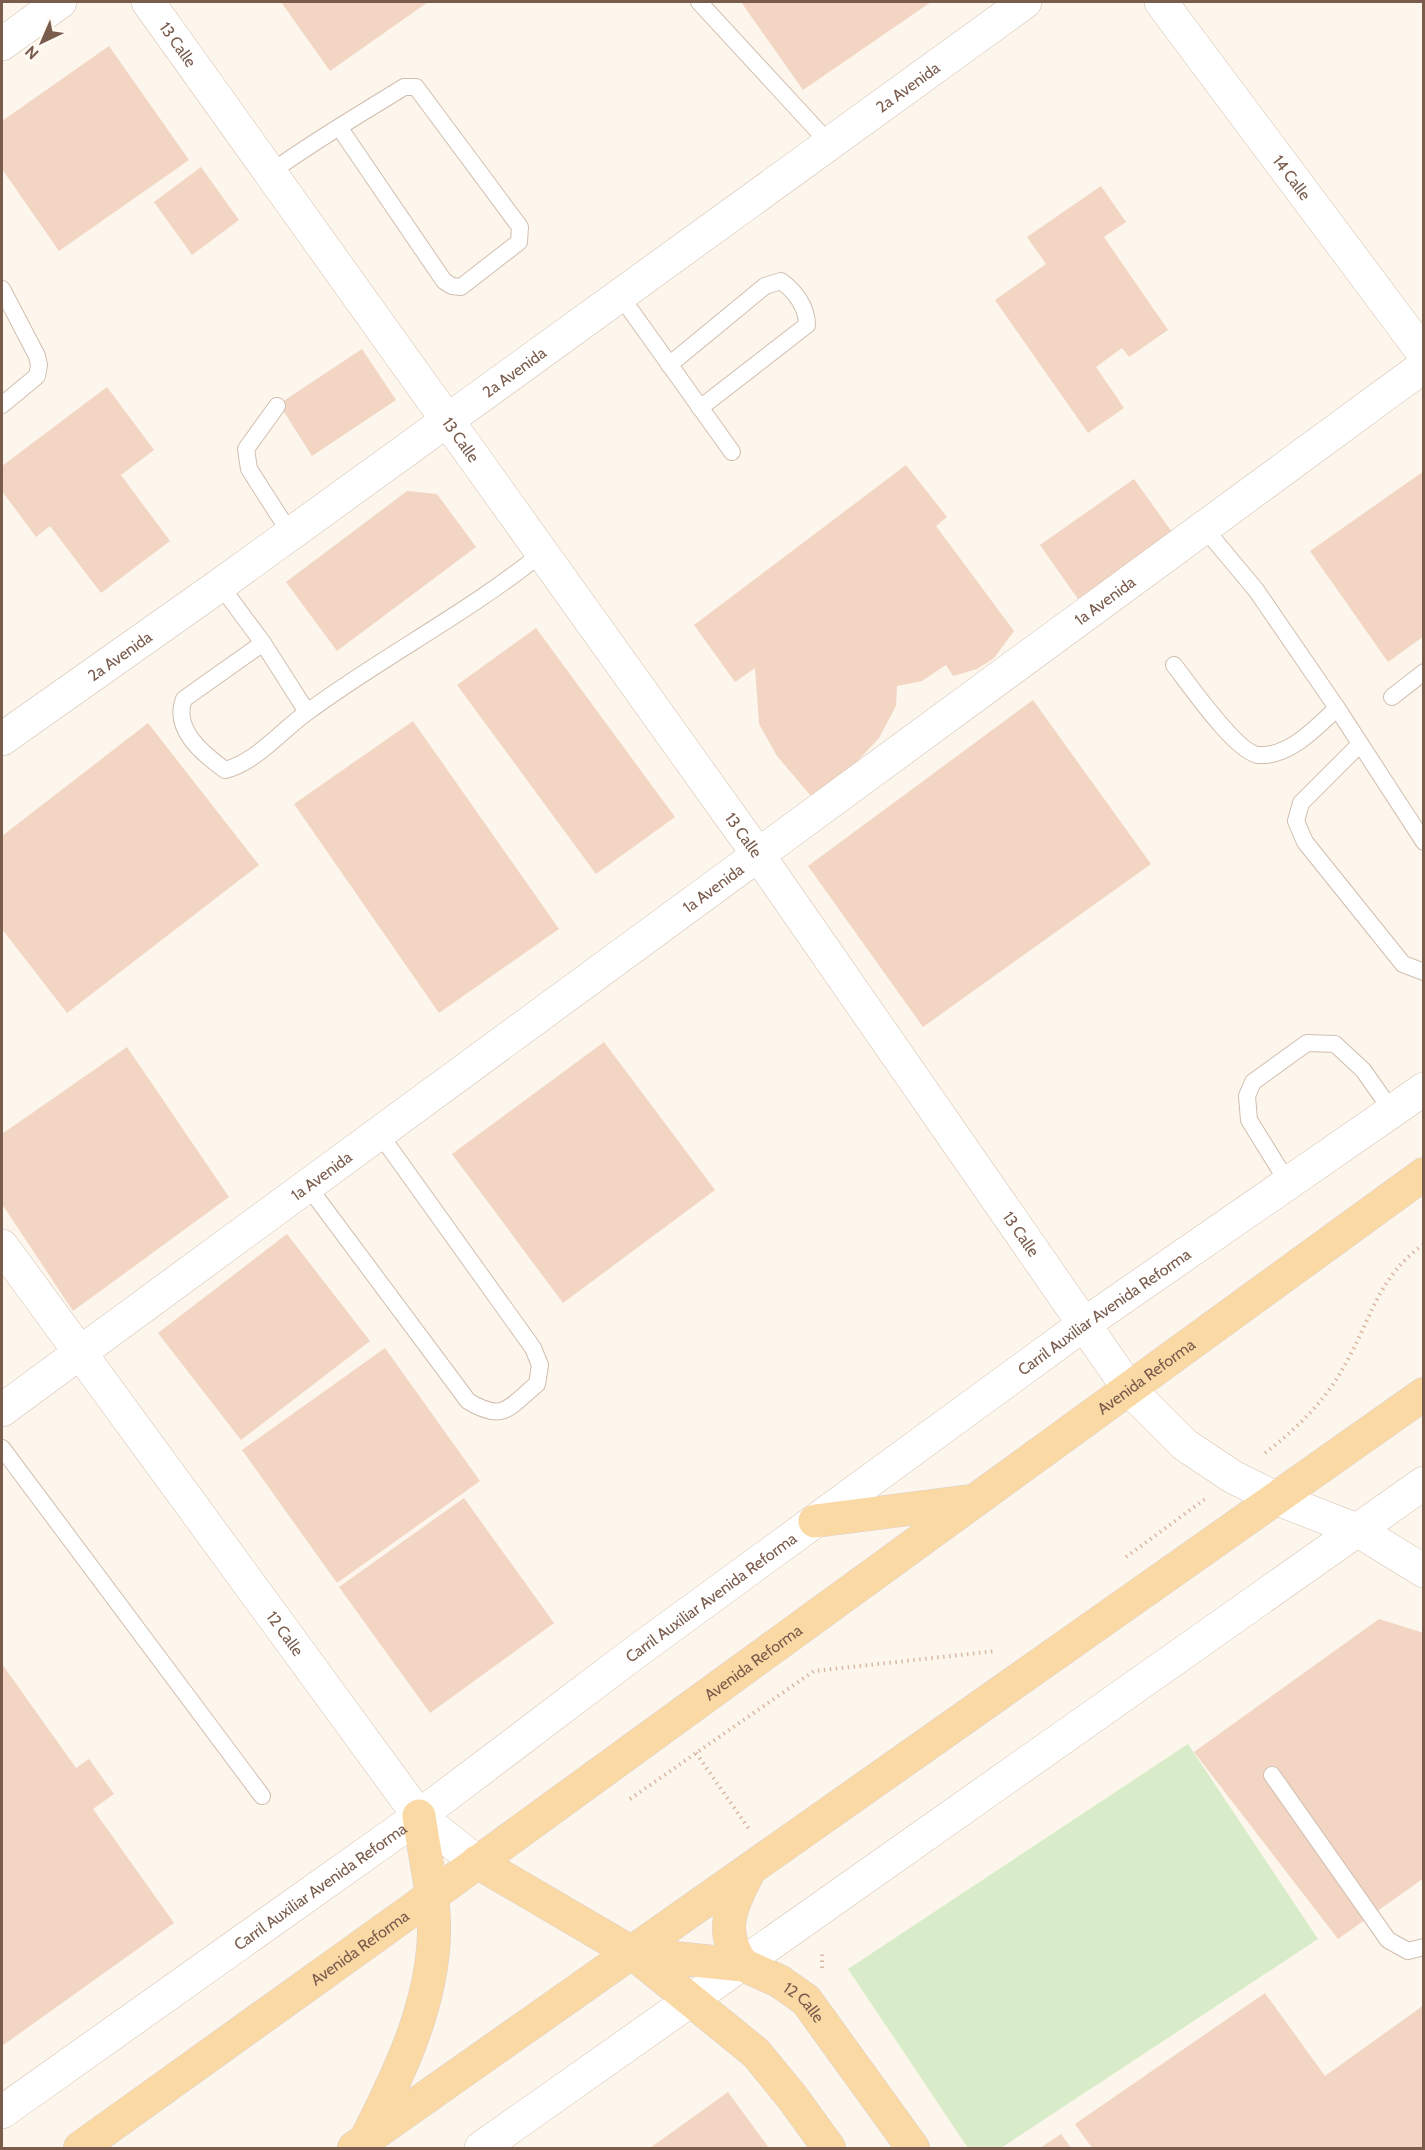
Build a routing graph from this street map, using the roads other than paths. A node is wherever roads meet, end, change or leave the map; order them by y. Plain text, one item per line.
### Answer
1 (60, 2) edge
2 (148, 2) edge
3 (699, 2) edge
4 (1025, 2) edge
5 (1161, 2) edge
6 (2, 44) edge
7 (339, 127) junction
8 (829, 143) junction
9 (270, 173) junction
10 (2, 289) edge
11 (619, 294) junction
12 (1424, 354) edge
13 (669, 365) junction
14 (1424, 366) edge
15 (2, 405) edge
16 (277, 406) dead end
17 (700, 408) junction
18 (447, 418) junction
19 (732, 452) dead end
20 (1206, 529) junction
21 (290, 533) junction
22 (543, 553) junction
23 (220, 585) junction
24 (262, 643) junction
25 (1174, 665) dead end
26 (1424, 672) edge
27 (1392, 697) dead end
28 (1337, 708) junction
29 (307, 712) junction
30 (2, 739) edge
31 (1360, 744) junction
32 (1424, 842) edge
33 (759, 856) junction
34 (1424, 972) edge
35 (1424, 1089) edge
36 (1392, 1111) junction
37 (379, 1133) junction
38 (1424, 1174) edge
39 (1288, 1183) junction
40 (308, 1185) junction
41 (2, 1246) edge
42 (1083, 1325) junction
43 (79, 1354) junction
44 (1129, 1389) junction
45 (1424, 1394) edge
46 (2, 1410) edge
47 (2, 1448) edge
48 (1424, 1483) edge
49 (1275, 1498) junction
50 (973, 1501) junction
51 (815, 1521) junction
52 (1357, 1530) junction
53 (1424, 1571) edge
54 (1272, 1775) dead end
55 (262, 1796) dead end
56 (419, 1816) junction
57 (477, 1862) junction
58 (748, 1870) junction
59 (430, 1898) junction
60 (1424, 1947) edge
61 (634, 1953) junction
62 (743, 1965) junction
63 (692, 2001) junction
64 (2, 2112) edge
65 (359, 2145) edge
66 (80, 2148) edge
67 (482, 2148) edge
68 (829, 2148) edge
69 (913, 2148) edge

1 - 6 street
2 - 9 street, 13 Calle
3 - 8 lane
4 - 8 street, 2a Avenida
5 - 12 street, 14 Calle
7 - 7 lane
7 - 9 lane
8 - 11 street, 2a Avenida
9 - 18 street, 13 Calle
10 - 15 lane
11 - 13 lane
11 - 18 street, 2a Avenida
13 - 17 lane
13 - 17 lane
14 - 20 street, 1a Avenida
16 - 21 lane
17 - 19 lane
18 - 21 street, 2a Avenida
18 - 22 street, 13 Calle
20 - 28 lane
20 - 33 street, 1a Avenida
21 - 23 street, 2a Avenida
22 - 29 lane
22 - 33 street, 13 Calle
23 - 24 lane
23 - 30 street, 2a Avenida
24 - 29 lane
24 - 29 lane
25 - 28 lane
26 - 27 lane
28 - 31 lane
31 - 32 lane
31 - 34 lane
33 - 37 street, 1a Avenida
33 - 42 street, 13 Calle
35 - 36 street, Carril Auxiliar Avenida Reforma
36 - 39 street, Carril Auxiliar Avenida Reforma
36 - 39 lane
37 - 40 street, 1a Avenida
37 - 40 lane
38 - 44 main road, Avenida Reforma
39 - 42 street, Carril Auxiliar Avenida Reforma
40 - 43 street, 1a Avenida
41 - 43 street, 12 Calle
42 - 44 street, 13 Calle
42 - 51 street, Carril Auxiliar Avenida Reforma
43 - 46 street, 1a Avenida
43 - 56 street, 12 Calle
44 - 49 street, 13 Calle
44 - 50 main road, Avenida Reforma
45 - 49 main road
47 - 55 lane
48 - 52 street
49 - 52 street, 13 Calle
49 - 58 main road
50 - 51 main road
50 - 57 main road, Avenida Reforma
51 - 56 street, Carril Auxiliar Avenida Reforma
52 - 53 street, 13 Calle
52 - 62 street
54 - 60 lane
56 - 57 street, 12 Calle
56 - 59 main road
56 - 64 street, Carril Auxiliar Avenida Reforma
57 - 59 main road, Avenida Reforma
57 - 61 main road, 12 Calle
58 - 61 main road
58 - 62 main road
59 - 65 main road
59 - 66 main road, Avenida Reforma
61 - 62 main road, 12 Calle
61 - 63 main road, 12 Calle
61 - 65 main road
62 - 63 street
62 - 69 main road, 12 Calle
63 - 67 street
63 - 68 main road, 12 Calle

